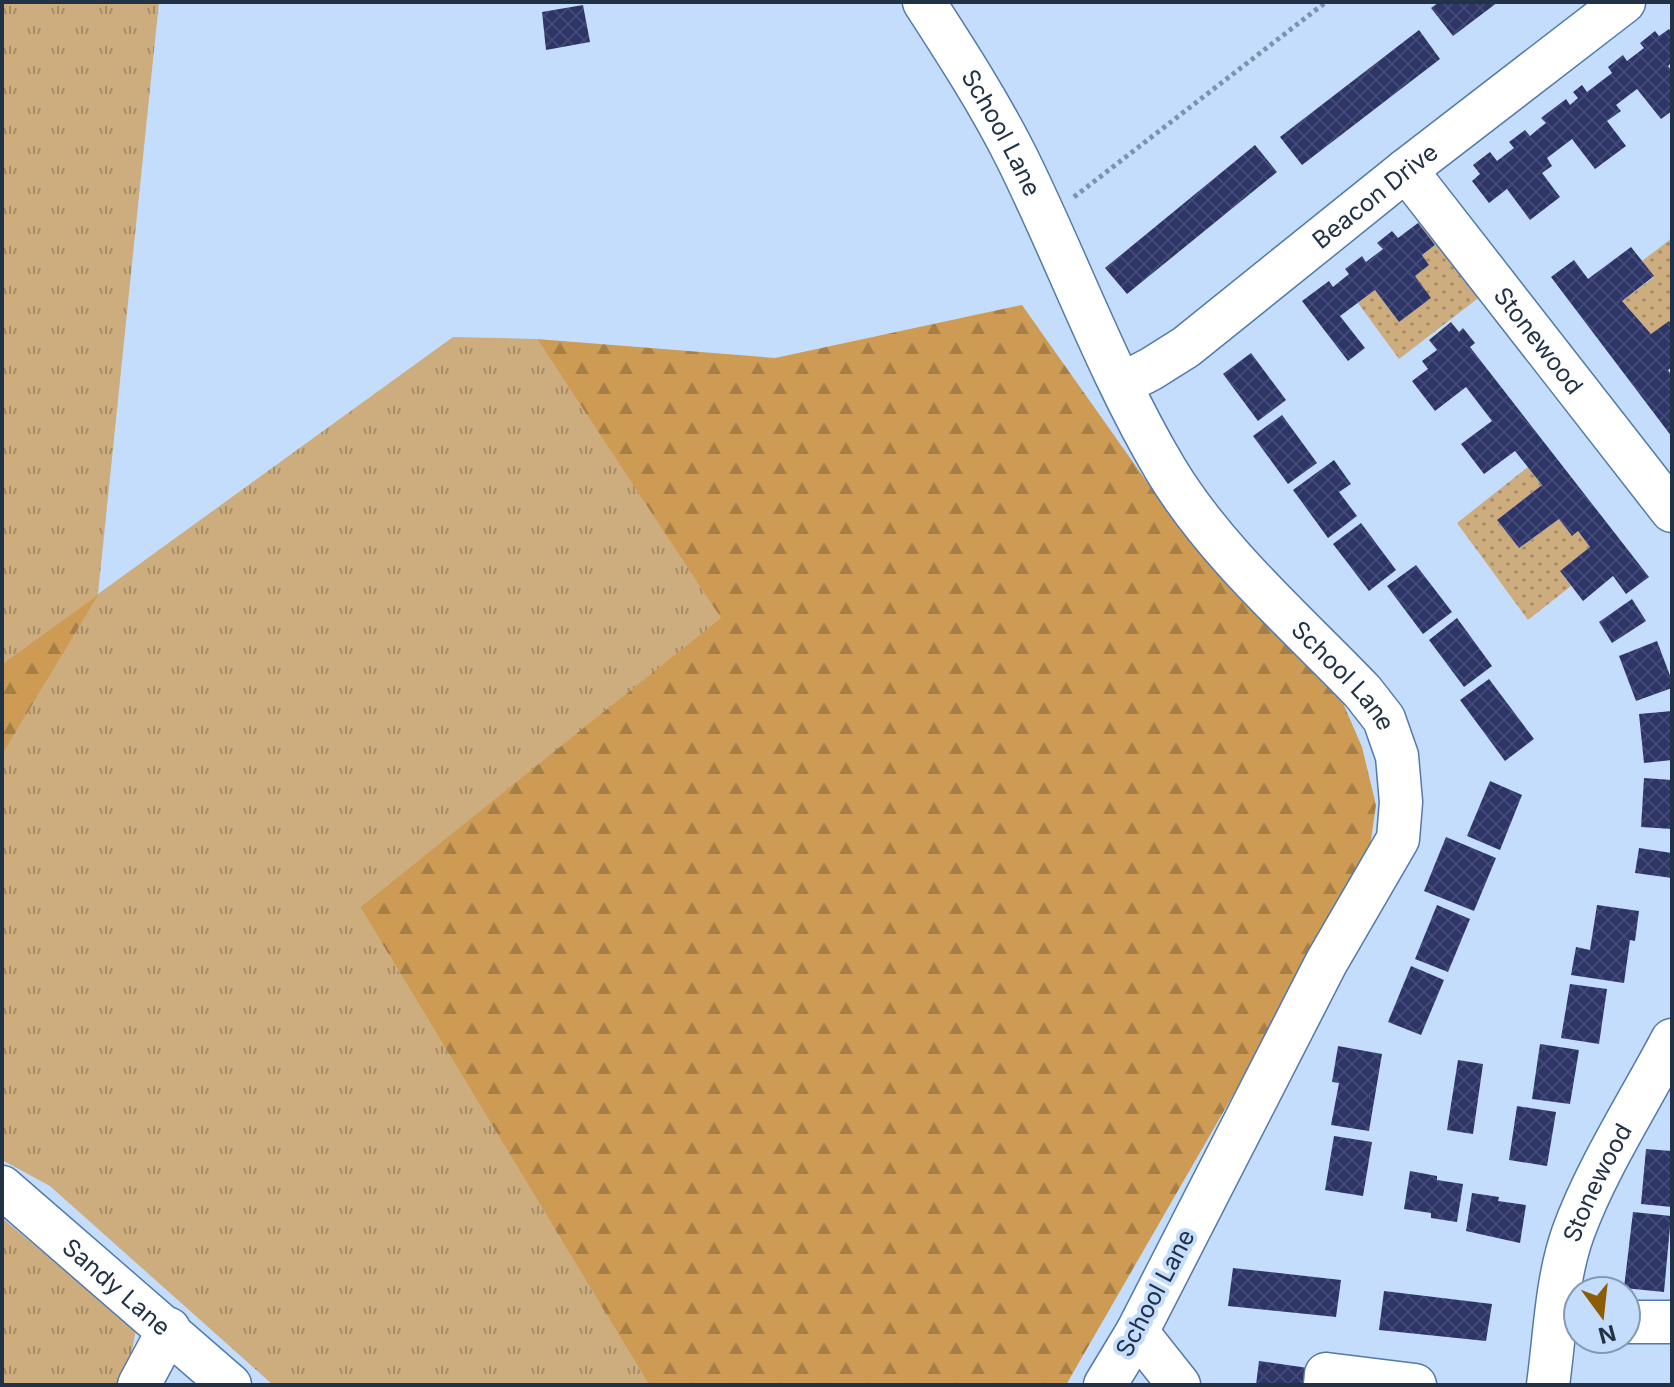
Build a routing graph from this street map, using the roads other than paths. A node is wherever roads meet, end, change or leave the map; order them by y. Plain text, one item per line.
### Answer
1 (924, 2) edge
2 (1624, 2) edge
3 (1406, 170) junction
4 (1122, 384) junction
5 (1672, 511) edge
6 (1672, 1040) edge
7 (2, 1187) edge
8 (1563, 1275) edge
9 (1642, 1322) edge
10 (1672, 1322) edge
11 (169, 1329) junction
12 (1137, 1332) junction
13 (1562, 1339) edge
14 (139, 1385) edge
15 (230, 1385) edge
16 (1105, 1385) edge
17 (1179, 1385) edge
18 (1325, 1385) edge
19 (1415, 1385) edge
20 (1548, 1385) edge

1 - 4 street, School Lane
2 - 3 street, Beacon Drive
3 - 4 street, Beacon Drive
3 - 5 street, Stonewood
4 - 12 street, School Lane
6 - 8 street, Stonewood
7 - 11 street, Sandy Lane
9 - 10 street
11 - 14 street
11 - 15 street, Sandy Lane
12 - 16 street, School Lane
12 - 17 street
13 - 20 street, Stonewood
18 - 19 street

